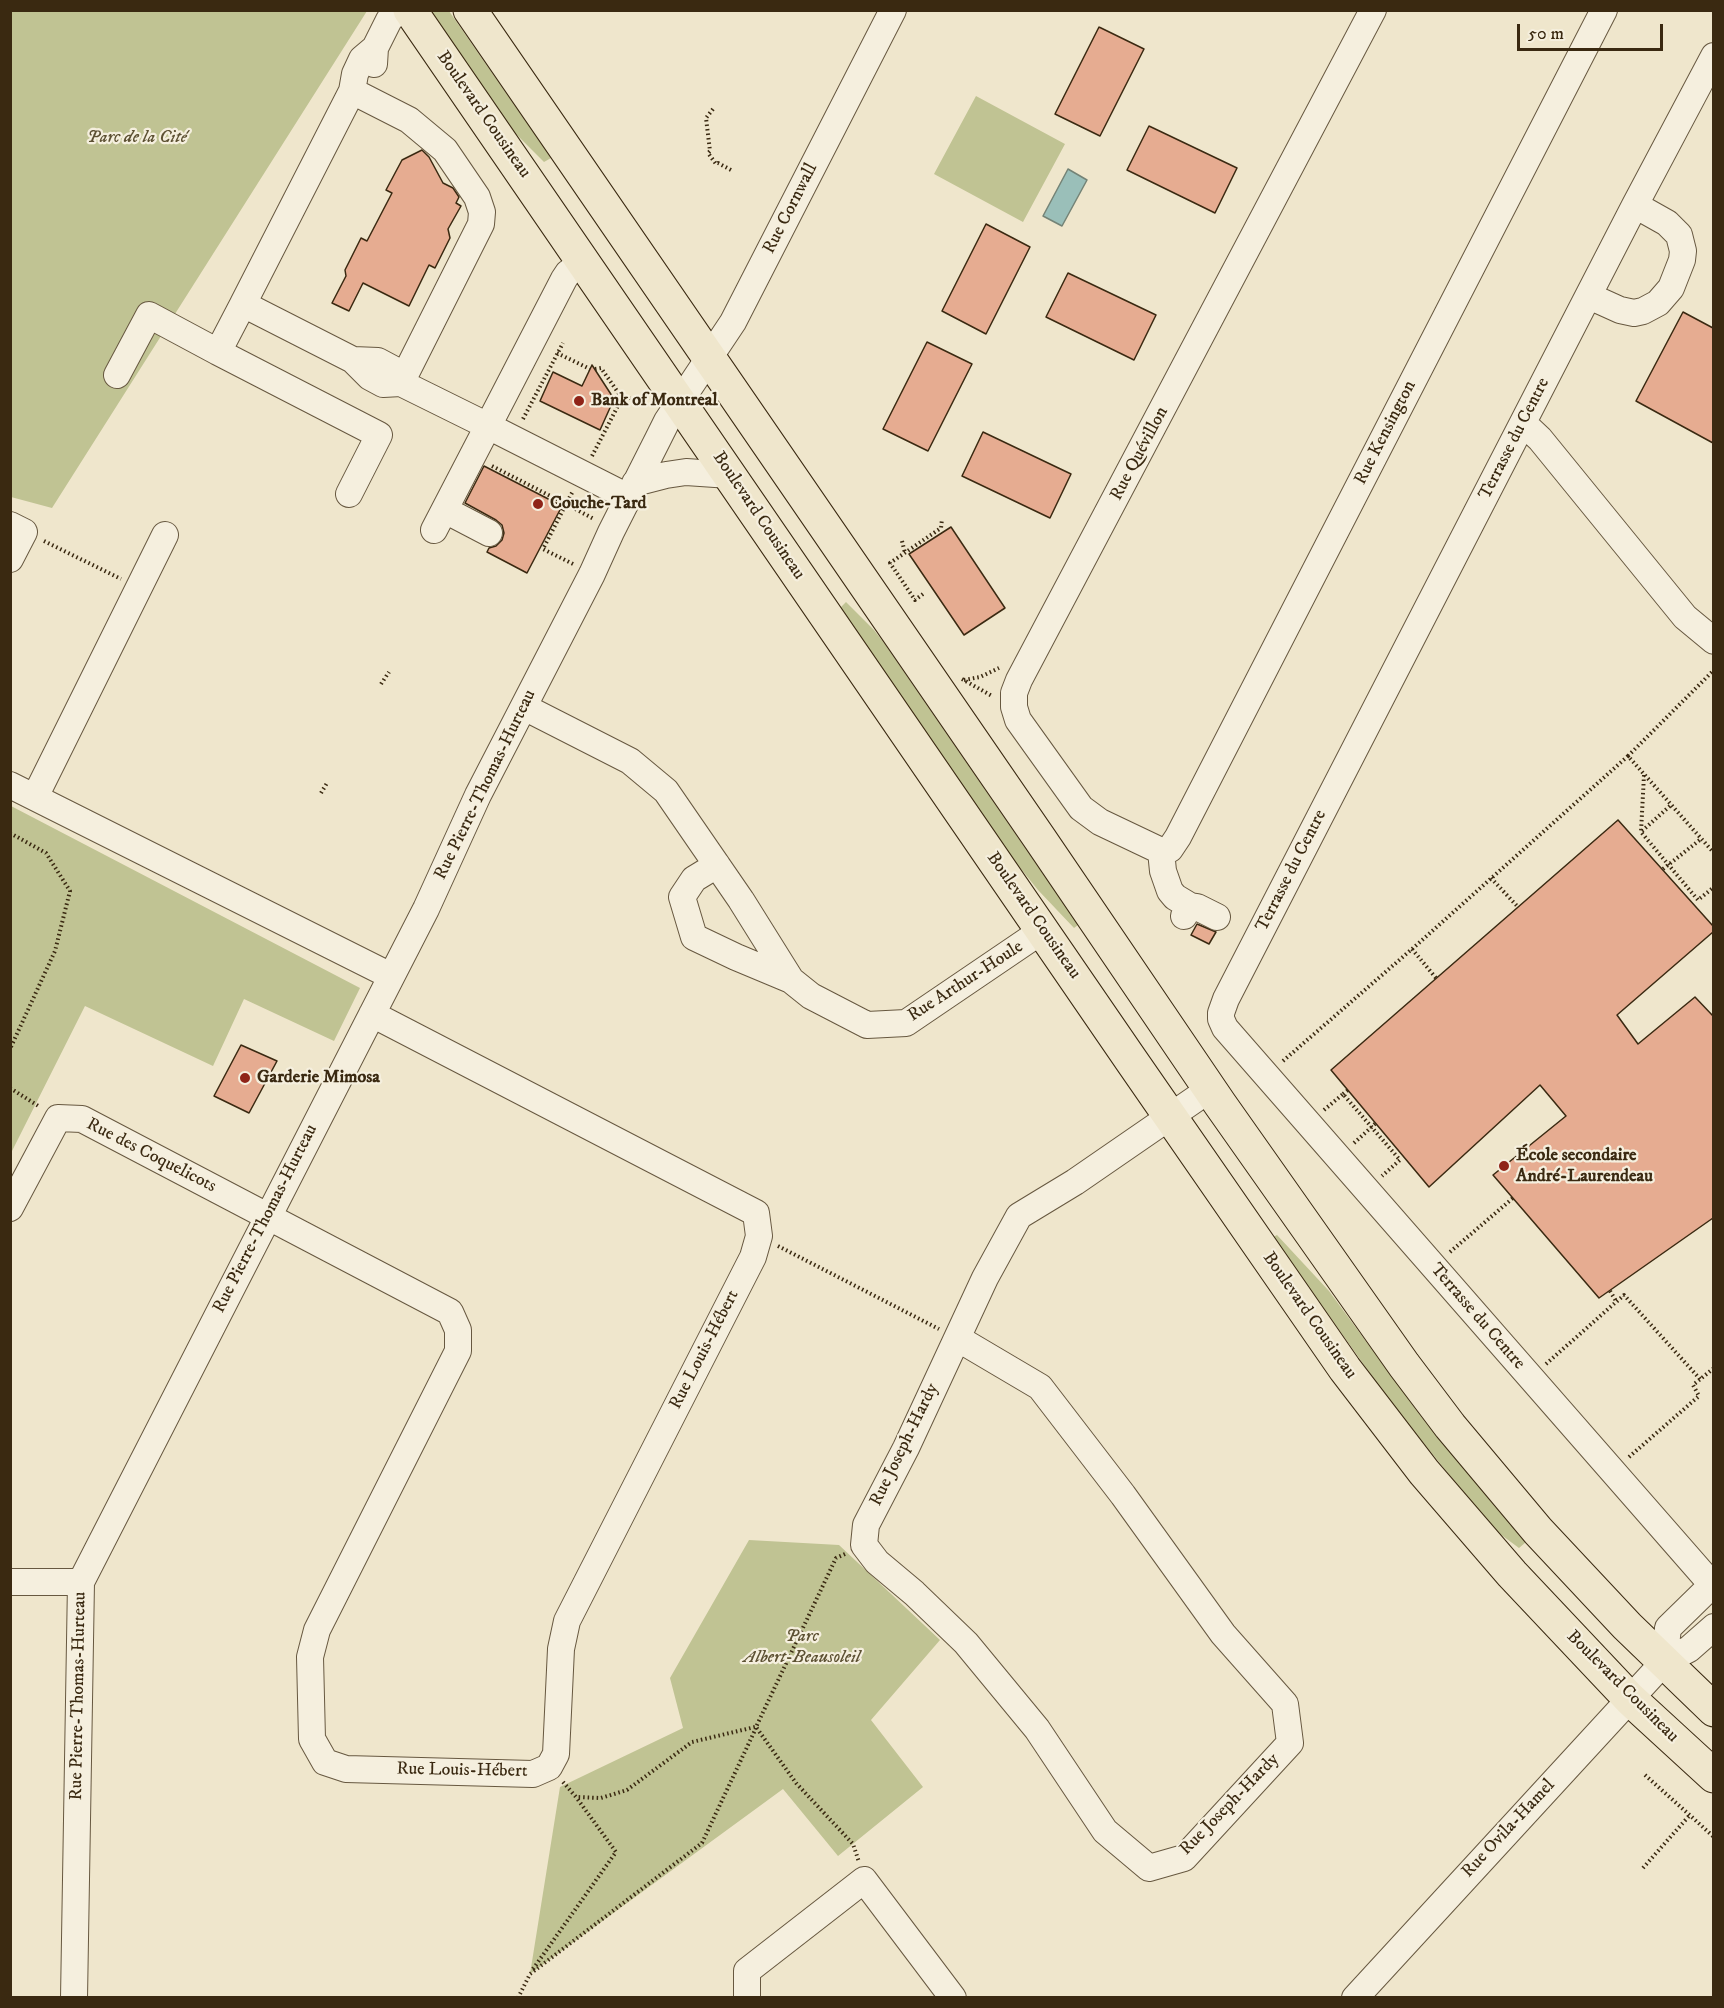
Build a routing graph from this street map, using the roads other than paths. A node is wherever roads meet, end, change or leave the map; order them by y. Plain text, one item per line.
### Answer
1 (398, 10) edge
2 (410, 10) edge
3 (470, 10) edge
4 (893, 10) edge
5 (1373, 10) edge
6 (1604, 10) edge
7 (1713, 56) edge
8 (352, 91) junction
9 (1635, 205) junction
10 (583, 261) junction
11 (1589, 296) junction
12 (243, 304) junction
13 (218, 352) junction
14 (709, 360) junction
15 (117, 375) dead end
16 (401, 382) junction
17 (664, 400) junction
18 (1523, 423) junction
19 (488, 426) junction
20 (730, 475) junction
21 (632, 490) junction
22 (349, 494) dead end
23 (17, 529) edge
24 (489, 533) dead end
25 (165, 535) dead end
26 (10, 559) edge
27 (1713, 641) edge
28 (524, 707) junction
29 (10, 785) edge
30 (35, 797) junction
31 (1162, 851) junction
32 (717, 865) junction
33 (1216, 917) dead end
34 (1043, 930) junction
35 (392, 976) junction
36 (790, 980) junction
37 (372, 1014) junction
38 (1210, 1089) junction
39 (1170, 1116) junction
40 (10, 1208) edge
41 (267, 1216) junction
42 (957, 1338) junction
43 (10, 1582) edge
44 (81, 1582) junction
45 (1713, 1586) edge
46 (1713, 1627) edge
47 (1664, 1662) junction
48 (1630, 1699) junction
49 (1713, 1710) edge
50 (1713, 1776) edge
51 (74, 1998) edge
52 (747, 1998) edge
53 (953, 1998) edge
54 (1355, 1998) edge

1 - 8 street
2 - 10 main road, Boulevard Cousineau
3 - 14 main road
4 - 14 street, Rue Cornwall
5 - 31 street, Rue Quévillon
6 - 31 street, Rue Kensington
7 - 9 street, Terrasse du Centre
8 - 12 street
8 - 16 street
9 - 11 street, Terrasse du Centre
9 - 11 street
10 - 17 main road, Boulevard Cousineau
10 - 19 street
11 - 18 street, Terrasse du Centre
12 - 13 street
12 - 16 street
13 - 15 street
13 - 22 street
14 - 17 street, Rue Cornwall
14 - 38 main road
16 - 19 street
17 - 20 main road, Boulevard Cousineau
17 - 21 street, Rue Pierre-Thomas-Hurteau
18 - 27 street
18 - 45 street, Terrasse du Centre
19 - 21 street
19 - 24 street
20 - 21 street
20 - 34 main road, Boulevard Cousineau
21 - 28 street, Rue Pierre-Thomas-Hurteau
23 - 26 street
25 - 30 street
28 - 32 street, Rue Arthur-Houle
28 - 35 street, Rue Pierre-Thomas-Hurteau
29 - 30 street
30 - 35 street
31 - 33 street
32 - 36 street, Rue Arthur-Houle
32 - 36 street, Rue Arthur-Houle
34 - 36 street, Rue Arthur-Houle
34 - 39 main road, Boulevard Cousineau
35 - 37 street, Rue Pierre-Thomas-Hurteau
37 - 41 street, Rue Pierre-Thomas-Hurteau
37 - 41 street, Rue Louis-Hébert
38 - 39 street, Rue Joseph-Hardy
38 - 47 main road
39 - 42 street, Rue Joseph-Hardy
39 - 48 main road, Boulevard Cousineau
40 - 41 street, Rue des Coquelicots
41 - 44 street, Rue Pierre-Thomas-Hurteau
42 - 42 street, Rue Joseph-Hardy
43 - 44 street
44 - 51 street, Rue Pierre-Thomas-Hurteau
45 - 47 street
46 - 47 street, Rue Ovila-Hamel
47 - 48 street, Rue Ovila-Hamel
47 - 49 main road
48 - 50 main road, Boulevard Cousineau
48 - 54 street, Rue Ovila-Hamel
52 - 53 street

